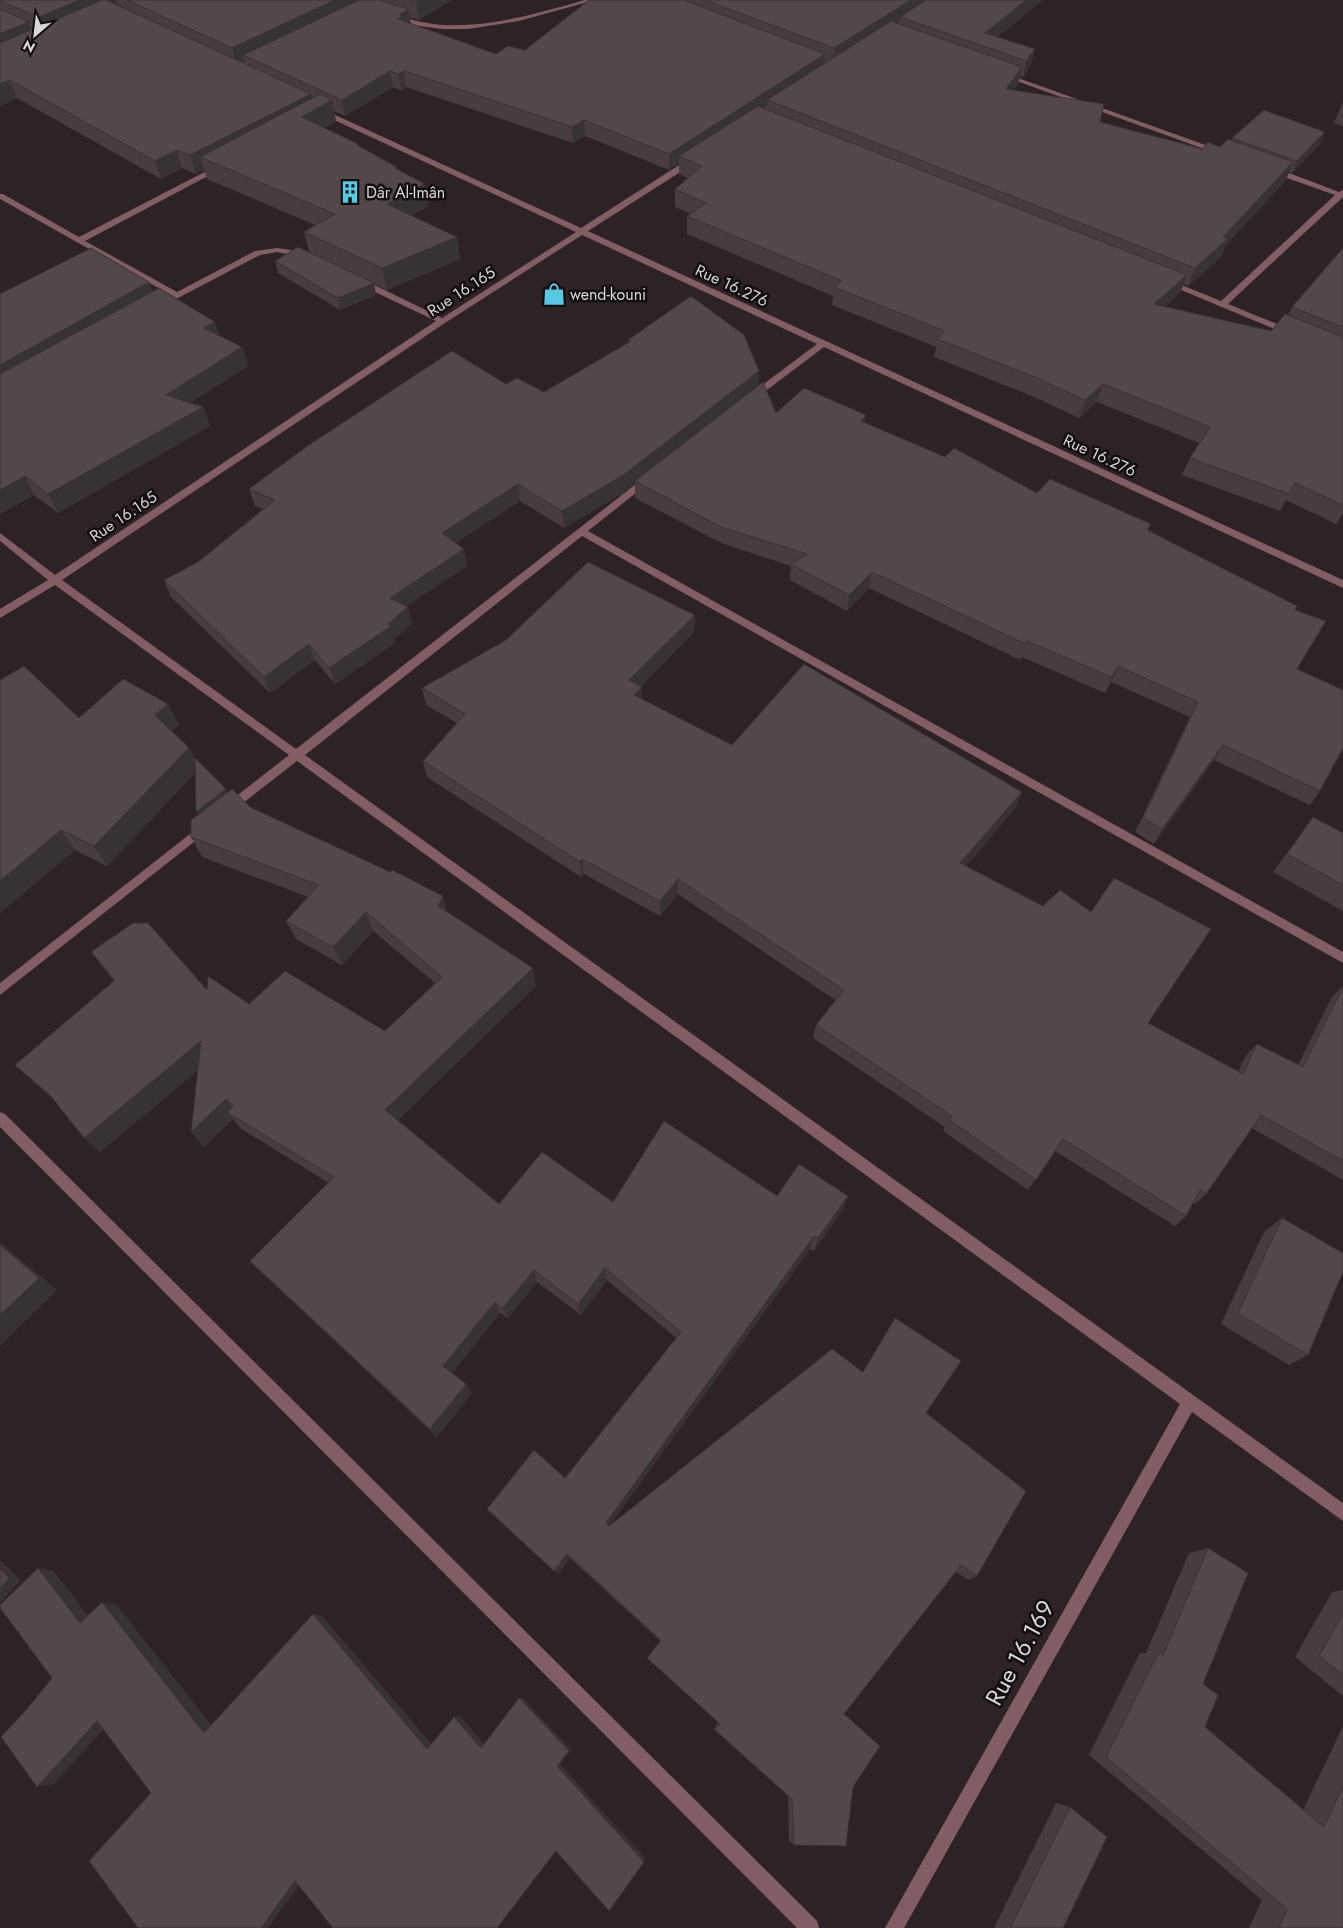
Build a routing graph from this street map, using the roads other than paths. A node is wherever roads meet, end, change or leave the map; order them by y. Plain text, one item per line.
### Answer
1 (592, 0) edge
2 (384, 13) edge
3 (993, 71) edge
4 (316, 112) edge
5 (1228, 154) edge
6 (699, 156) edge
7 (228, 162) edge
8 (1266, 168) edge
9 (1342, 193) edge
10 (0, 196) edge
11 (582, 232) junction
12 (78, 240) junction
13 (314, 259) edge
14 (348, 276) edge
15 (1160, 280) edge
16 (176, 295) junction
17 (1222, 305) junction
18 (151, 309) edge
19 (442, 321) junction
20 (1297, 335) edge
21 (822, 344) junction
22 (744, 404) edge
23 (658, 471) edge
24 (580, 531) junction
25 (0, 536) edge
26 (55, 580) junction
27 (1343, 584) edge
28 (0, 614) edge
29 (297, 755) junction
30 (1343, 958) edge
31 (0, 990) edge
32 (0, 1118) edge
33 (1189, 1402) junction
34 (1343, 1513) edge
35 (810, 1928) edge
36 (894, 1928) edge

1 - 2 street
3 - 5 street
4 - 11 street, Rue 16.276
6 - 11 street, Rue 16.165
7 - 12 street
8 - 9 street
9 - 17 street
10 - 12 street
11 - 19 street, Rue 16.165
11 - 21 street, Rue 16.276
12 - 16 street
13 - 16 street
14 - 19 street
15 - 17 street
16 - 18 street
17 - 20 street
19 - 26 street, Rue 16.165
21 - 22 street
21 - 27 street, Rue 16.276
23 - 24 street
24 - 29 street
24 - 30 street
25 - 26 street
26 - 28 street, Rue 16.165
26 - 29 street
29 - 31 street
29 - 33 street
32 - 35 street
33 - 34 street
33 - 36 street, Rue 16.169

